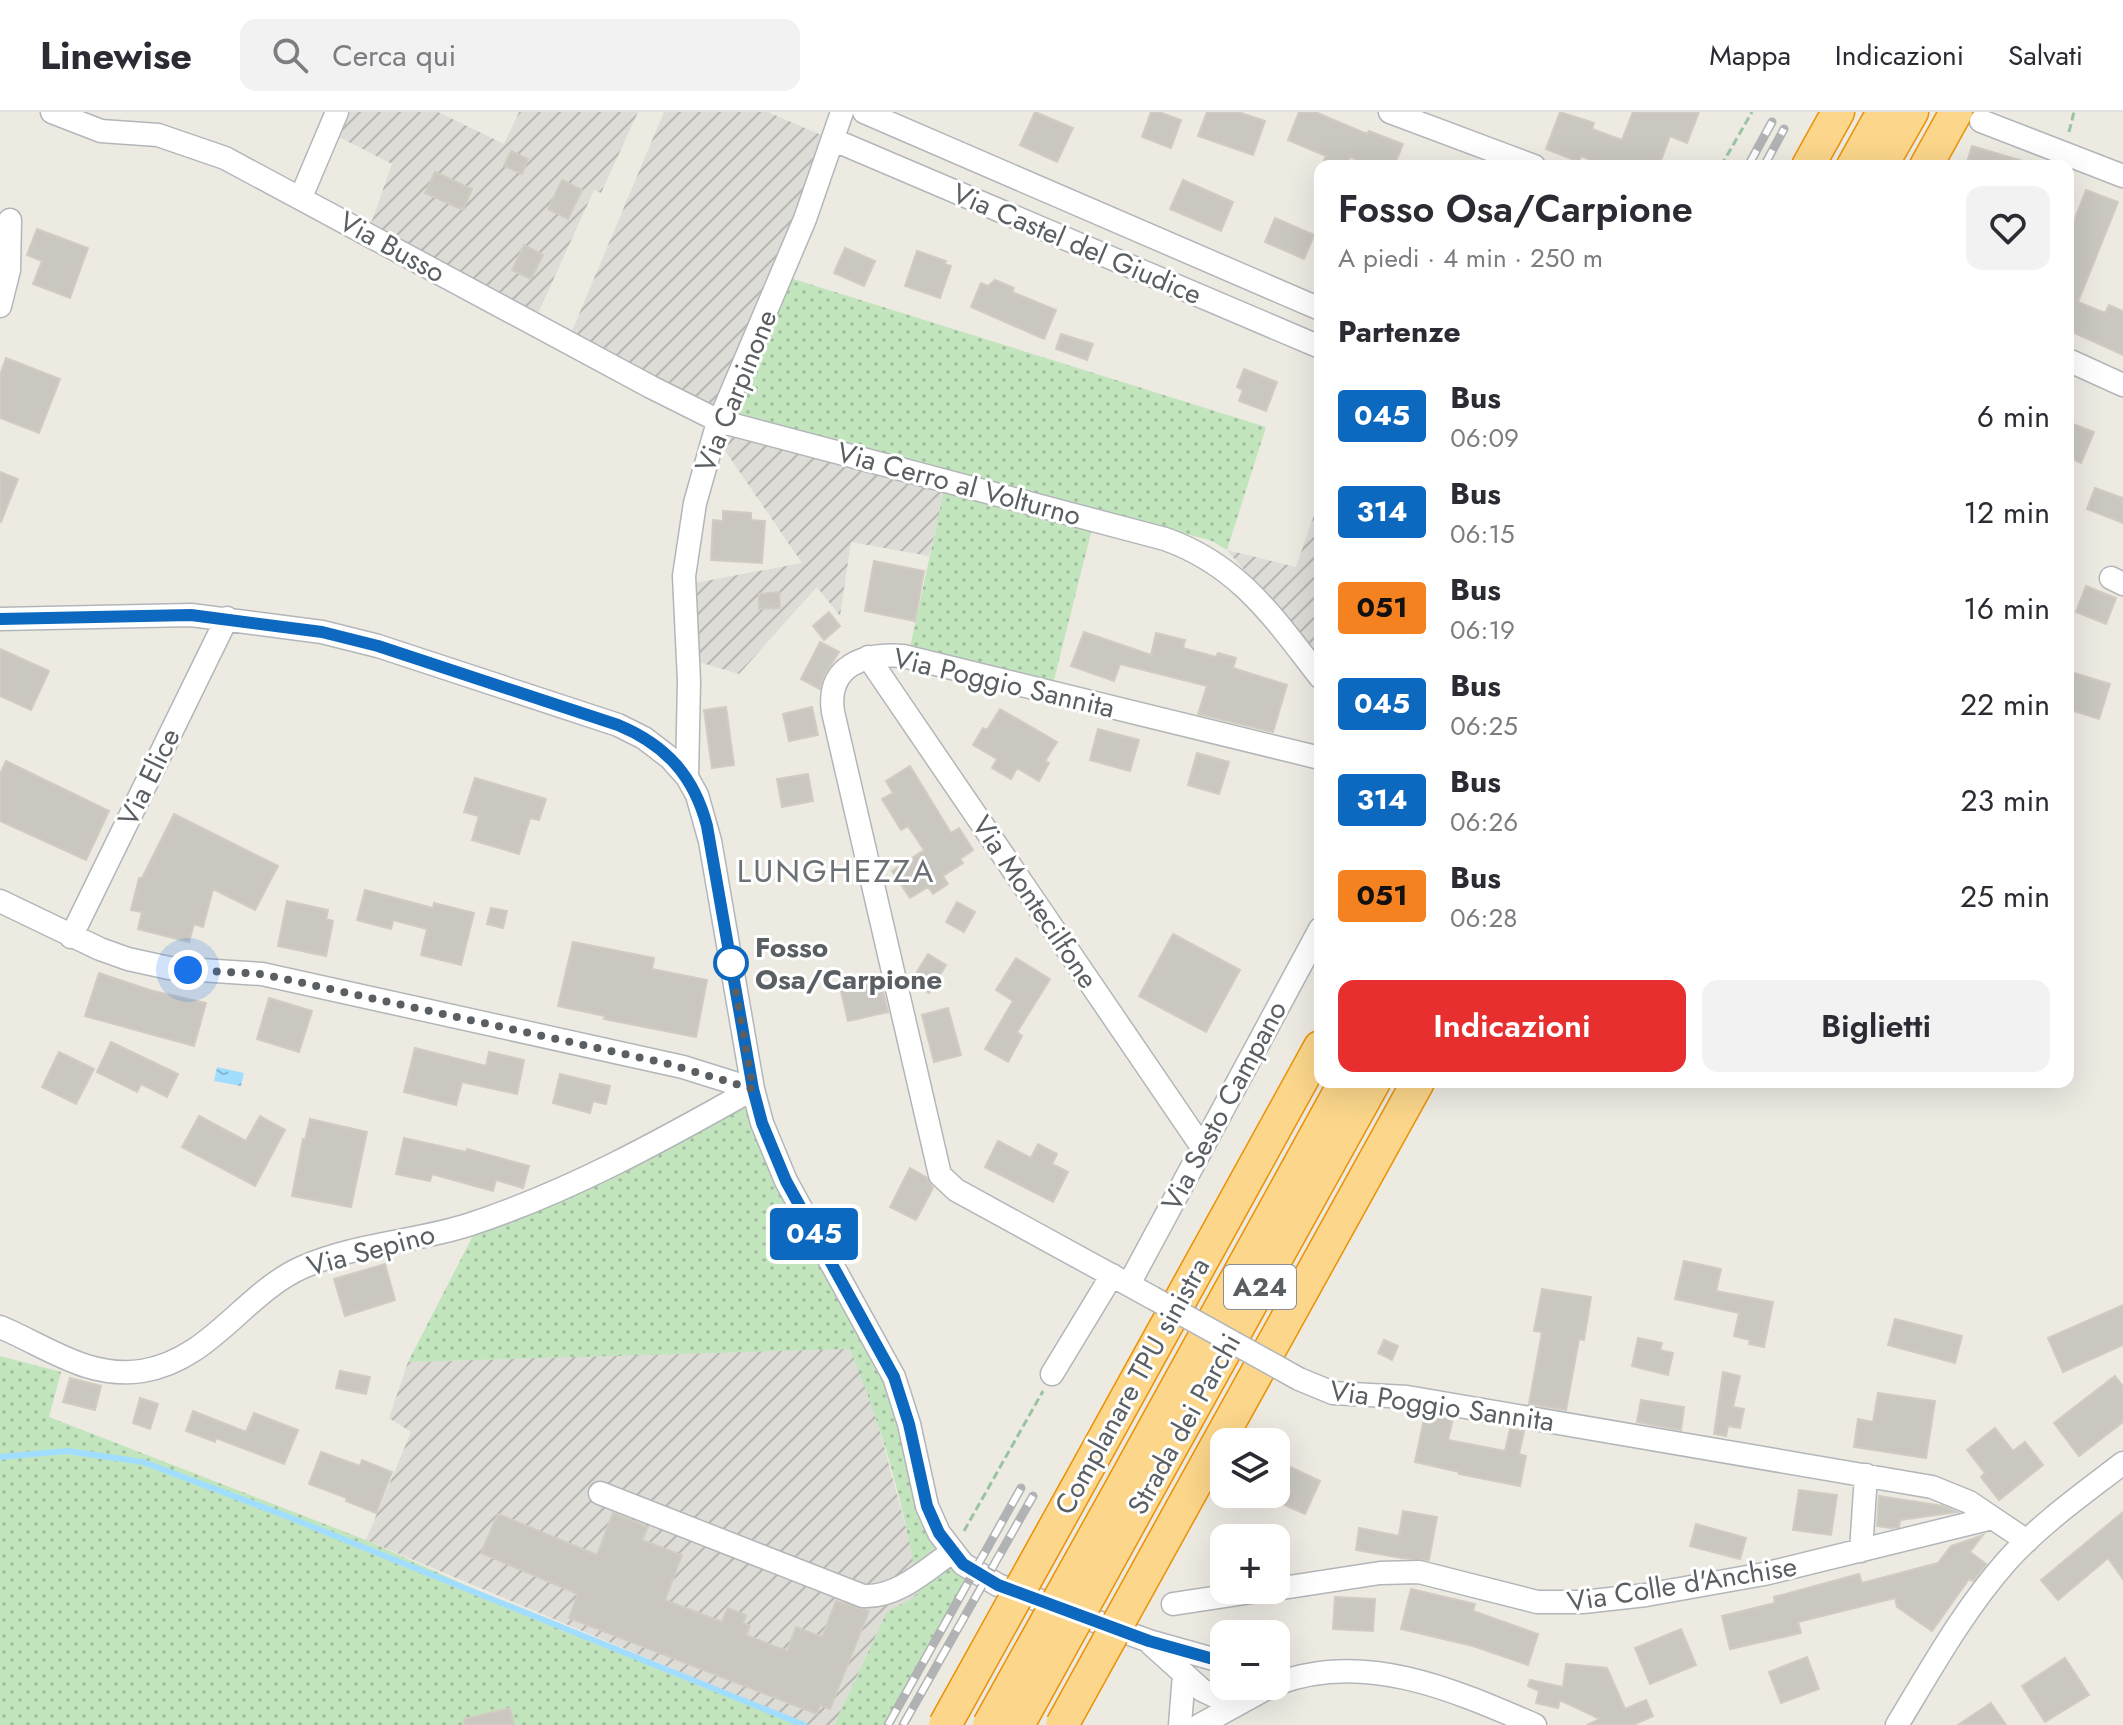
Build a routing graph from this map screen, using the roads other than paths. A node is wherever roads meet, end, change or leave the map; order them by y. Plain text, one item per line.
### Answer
1 (52, 112) edge
2 (337, 112) edge
3 (842, 112) edge
4 (864, 112) edge
5 (1390, 112) edge
6 (1838, 112) edge
7 (1883, 112) edge
8 (1912, 112) edge
9 (1969, 116) edge
10 (834, 140) junction
11 (1814, 154) edge
12 (1518, 160) edge
13 (1865, 160) edge
14 (1867, 160) edge
15 (1931, 160) edge
16 (2123, 176) edge
17 (301, 197) junction
18 (10, 220) dead end
19 (0, 306) edge
20 (1314, 306) edge
21 (1314, 344) edge
22 (2074, 363) edge
23 (2123, 385) edge
24 (719, 421) junction
25 (227, 618) junction
26 (0, 619) edge
27 (868, 657) junction
28 (1314, 670) edge
29 (1314, 757) edge
30 (687, 777) junction
31 (0, 901) edge
32 (71, 937) junction
33 (1314, 940) edge
34 (1314, 1058) edge
35 (1342, 1088) edge
36 (1370, 1088) edge
37 (1415, 1088) edge
38 (753, 1089) junction
39 (1202, 1147) junction
40 (1120, 1279) junction
41 (0, 1327) edge
42 (1052, 1374) road end
43 (2121, 1469) edge
44 (1866, 1475) junction
45 (1135, 1487) junction
46 (600, 1493) dead end
47 (1992, 1518) junction
48 (2027, 1541) junction
49 (1861, 1551) junction
50 (952, 1552) junction
51 (1290, 1587) edge
52 (1210, 1598) edge
53 (1173, 1604) dead end
54 (1149, 1641) junction
55 (1210, 1659) edge
56 (1290, 1673) edge
57 (1184, 1674) junction
58 (1300, 1675) junction
59 (1290, 1679) edge
60 (1231, 1700) edge
61 (1243, 1700) edge
62 (1233, 1705) junction
63 (945, 1725) edge
64 (989, 1725) edge
65 (1018, 1725) edge
66 (1062, 1725) edge
67 (1180, 1725) edge
68 (1200, 1725) edge
69 (1535, 1725) edge
70 (1897, 1725) edge

1 - 17 street, Via Busso
2 - 17 street
3 - 10 street, Via Carpinone
4 - 20 street, Via Castel del Giudice
5 - 12 street
6 - 11 highway
7 - 13 highway
8 - 14 highway
9 - 15 highway
9 - 16 street
10 - 21 street, Via Castel del Giudice
10 - 24 street, Via Carpinone
17 - 24 street, Via Busso
18 - 19 street
22 - 23 street
24 - 28 street, Via Cerro al Volturno
24 - 30 street, Via Carpinone
25 - 26 street
25 - 30 street
25 - 32 street, Via Elice
27 - 29 street, Via Poggio Sannita
27 - 39 street, Via Montecilfone
27 - 40 street, Via Poggio Sannita
30 - 38 street
31 - 32 street
32 - 38 street
33 - 39 street, Via Sesto Campano
34 - 63 highway, Complanare TPU sinistra, bridge
35 - 45 highway, Strada dei Parchi / A24
36 - 45 highway, Strada dei Parchi / A24
37 - 66 highway, bridge
38 - 41 street, Via Sepino
38 - 50 street
39 - 40 street, Via Sesto Campano
40 - 42 street, Via Sesto Campano
40 - 44 street, Via Poggio Sannita, bridge
43 - 48 street
44 - 47 street, Via Poggio Sannita
44 - 49 street
45 - 64 highway, Strada dei Parchi / A24, bridge
45 - 65 highway, Strada dei Parchi / A24, bridge
46 - 50 street
47 - 48 street, Via Poggio Sannita
47 - 49 street, Via Colle d'Anchise
48 - 70 street
49 - 51 street, Via Colle d'Anchise
50 - 54 street
52 - 53 street
54 - 55 street
54 - 57 street
56 - 58 street
57 - 62 street
57 - 67 street
58 - 59 street
58 - 69 street
60 - 62 street
61 - 62 street
62 - 68 street

